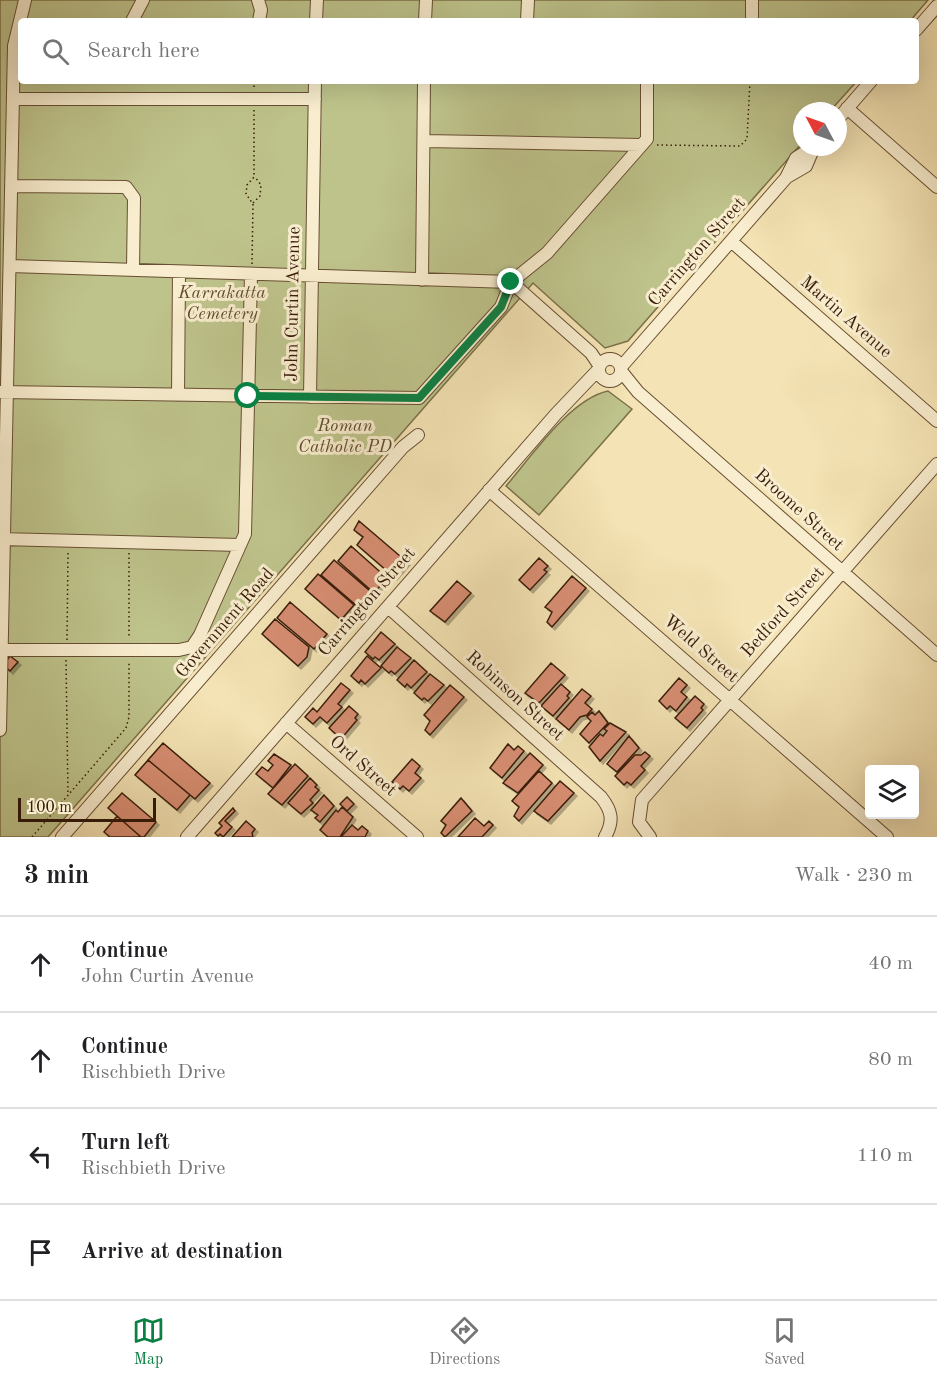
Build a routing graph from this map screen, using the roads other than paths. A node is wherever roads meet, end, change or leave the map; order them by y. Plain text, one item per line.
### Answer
1 (25, 0) edge
2 (143, 0) edge
3 (258, 0) edge
4 (317, 0) edge
5 (426, 0) edge
6 (528, 0) edge
7 (752, 0) edge
8 (937, 6) edge
9 (22, 18) edge
10 (134, 18) edge
11 (260, 18) edge
12 (316, 18) edge
13 (425, 18) edge
14 (527, 18) edge
15 (752, 18) edge
16 (919, 27) edge
17 (0, 46) edge
18 (17, 46) edge
19 (315, 84) edge
20 (424, 84) edge
21 (647, 84) edge
22 (868, 84) edge
23 (13, 99) junction
24 (315, 99) junction
25 (847, 108) joint
26 (424, 141) junction
27 (641, 145) junction
28 (799, 156) edge
29 (11, 186) junction
30 (937, 187) edge
31 (731, 241) junction
32 (10, 266) junction
33 (133, 270) junction
34 (179, 272) junction
35 (251, 274) junction
36 (312, 276) junction
37 (422, 280) junction
38 (511, 282) junction
39 (610, 369) junction
40 (4, 392) edge
41 (178, 395) junction
42 (248, 396) junction
43 (310, 397) junction
44 (937, 421) edge
45 (418, 435) dead end
46 (937, 464) edge
47 (489, 490) junction
48 (2, 539) edge
49 (240, 545) junction
50 (842, 572) junction
51 (388, 607) junction
52 (2, 650) junction
53 (937, 655) edge
54 (1, 675) edge
55 (730, 698) junction
56 (286, 723) junction
57 (0, 730) edge
58 (62, 837) edge
59 (188, 837) edge
60 (417, 837) edge
61 (605, 837) edge
62 (650, 837) edge
63 (887, 837) edge

1 - 9 street
2 - 10 street
3 - 11 street
4 - 12 street
5 - 13 street
6 - 14 street
7 - 15 street
8 - 16 street
17 - 18 street
18 - 23 street
19 - 24 street, John Curtin Avenue
20 - 26 street
21 - 27 street
22 - 25 street
23 - 24 street
23 - 29 street
24 - 36 street, John Curtin Avenue
25 - 30 street
26 - 27 street
26 - 37 street
27 - 38 street
28 - 31 street, Carrington Street
29 - 32 street
29 - 33 street
31 - 39 street, Carrington Street
31 - 44 street, Martin Avenue
32 - 33 street
32 - 40 street
33 - 34 street
34 - 35 street
34 - 41 street
35 - 36 street
35 - 42 street
36 - 37 street
36 - 43 street, John Curtin Avenue
37 - 38 street
38 - 39 street, Broome Street
38 - 43 street
39 - 47 street, Carrington Street
39 - 50 street, Broome Street
40 - 41 street, John Curtin Avenue
40 - 48 street
41 - 42 street, John Curtin Avenue
42 - 43 street, John Curtin Avenue
42 - 49 street
45 - 58 street, Government Road
46 - 50 street, Bedford Street
47 - 51 street, Carrington Street
47 - 55 street, Weld Street
48 - 49 street
48 - 52 street
49 - 52 street
50 - 53 street, Broome Street
50 - 55 street, Bedford Street
51 - 56 street, Carrington Street
51 - 61 street, Robinson Street
52 - 54 street
54 - 57 street
55 - 62 street, Bedford Street
55 - 63 street, Weld Street
56 - 59 street, Carrington Street
56 - 60 street, Ord Street

